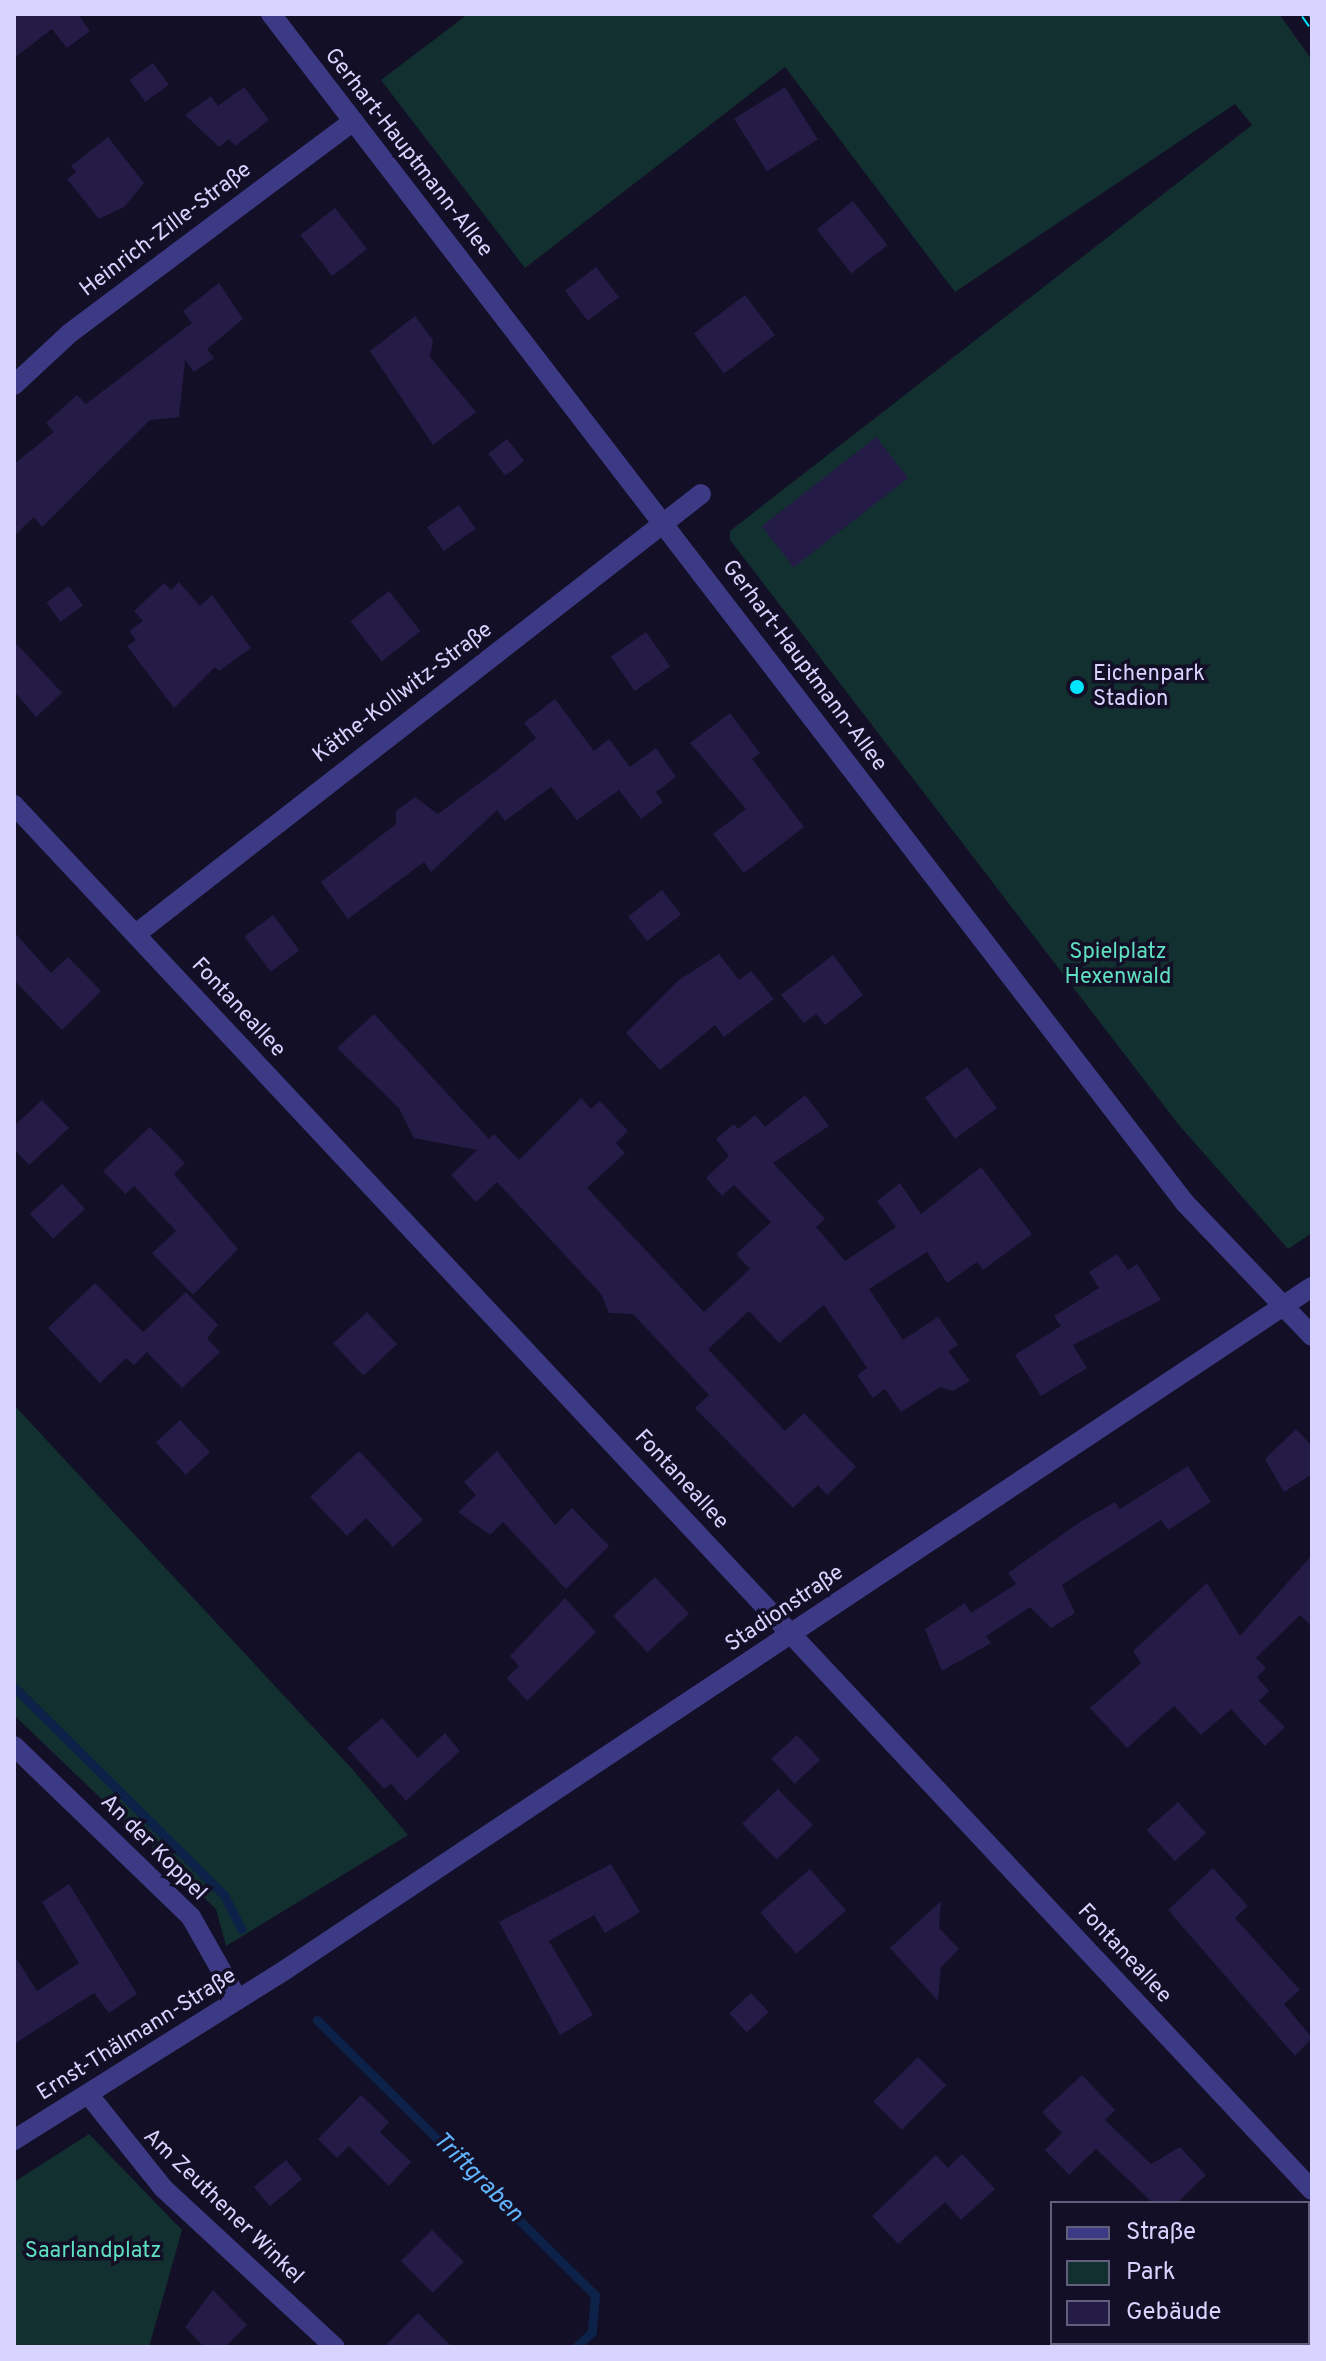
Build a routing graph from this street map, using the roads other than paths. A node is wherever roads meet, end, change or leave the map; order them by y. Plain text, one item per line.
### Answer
1 (271, 14) edge
2 (353, 121) junction
3 (14, 385) edge
4 (701, 494) dead end
5 (665, 522) junction
6 (14, 805) edge
7 (136, 934) junction
8 (1312, 1287) edge
9 (1283, 1307) junction
10 (1312, 1336) edge
11 (792, 1633) junction
12 (14, 1746) edge
13 (285, 1970) joint
14 (238, 2000) junction
15 (88, 2094) junction
16 (14, 2140) edge
17 (1312, 2190) edge
18 (335, 2347) edge

1 - 2 street, Gerhart-Hauptmann-Allee
2 - 3 street, Heinrich-Zille-Straße
2 - 5 street, Gerhart-Hauptmann-Allee
4 - 5 street, Käthe-Kollwitz-Straße
5 - 7 street, Käthe-Kollwitz-Straße
5 - 9 street, Gerhart-Hauptmann-Allee
6 - 7 street, Fontaneallee
7 - 11 street, Fontaneallee
8 - 9 street, Stadionstraße
9 - 10 street, Gerhart-Hauptmann-Allee
9 - 11 street, Stadionstraße
11 - 13 street, Stadionstraße
11 - 17 street, Fontaneallee
12 - 14 street, An der Koppel
13 - 14 street, Ernst-Thälmann-Straße
14 - 15 street, Ernst-Thälmann-Straße
15 - 16 street, Ernst-Thälmann-Straße
15 - 18 street, Am Zeuthener Winkel

